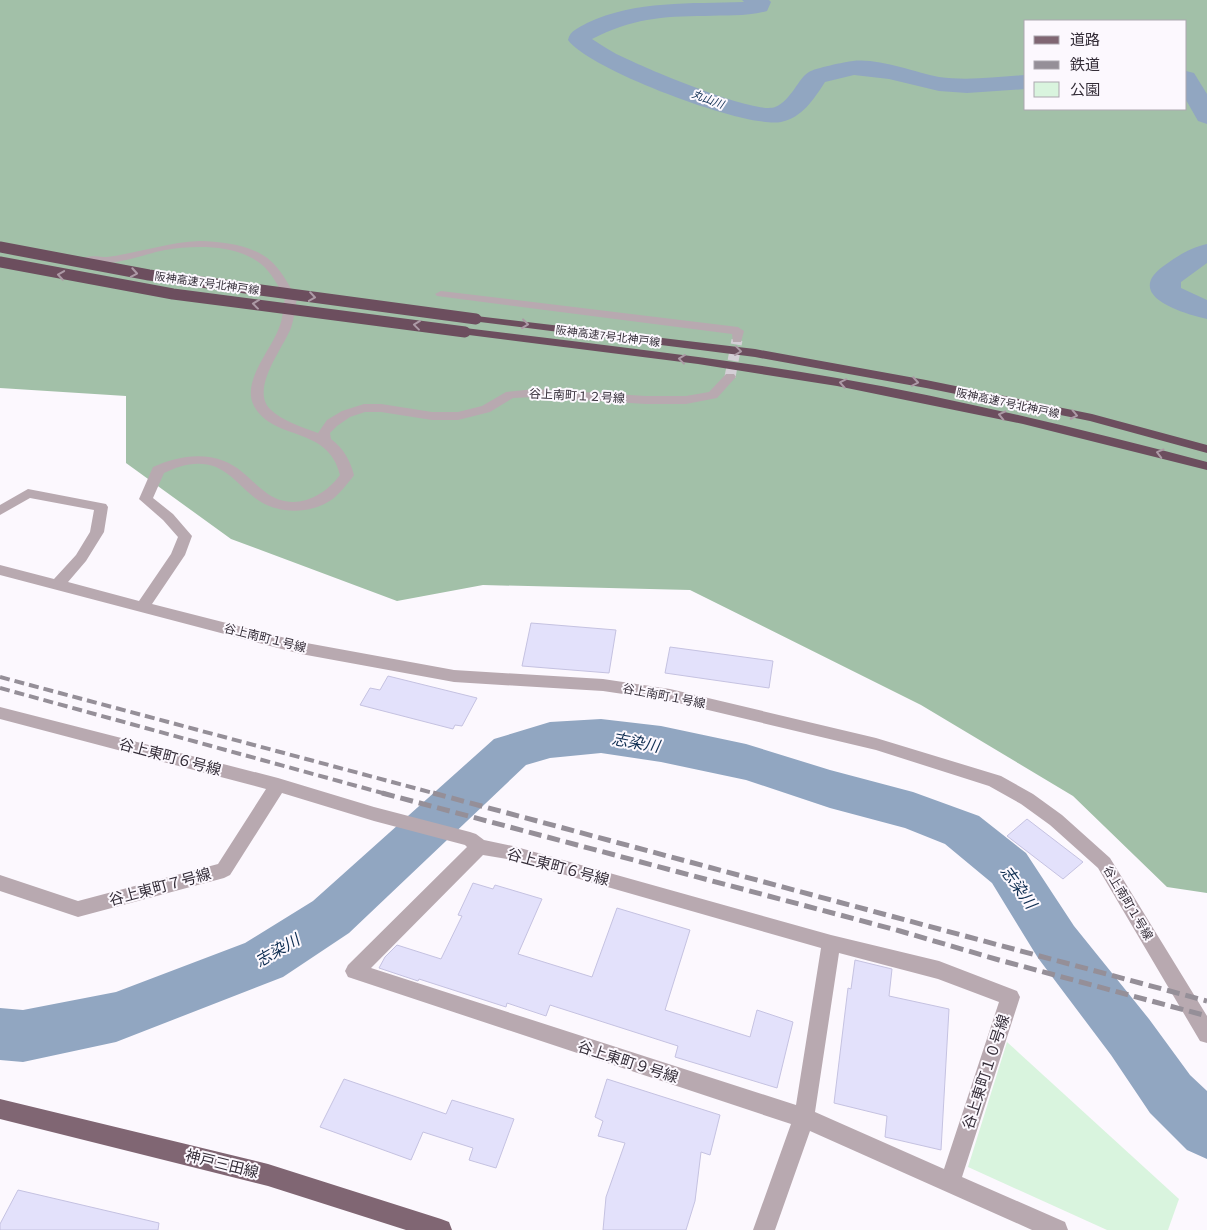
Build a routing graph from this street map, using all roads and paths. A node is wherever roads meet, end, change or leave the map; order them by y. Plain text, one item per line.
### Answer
1 (0, 247) edge
2 (0, 262) edge
3 (442, 294) dead end
4 (737, 340) dead end
5 (730, 377) tunnel mouth
6 (325, 441) junction
7 (1207, 448) edge
8 (1207, 466) edge
9 (0, 512) edge
10 (0, 570) edge
11 (57, 585) junction
12 (142, 606) junction
13 (0, 712) edge
14 (278, 785) junction
15 (479, 848) junction
16 (0, 883) edge
17 (832, 943) junction
18 (1207, 1034) edge
19 (0, 1109) edge
20 (804, 1118) junction
21 (950, 1182) junction
22 (441, 1230) edge
23 (764, 1230) edge
24 (1057, 1230) edge

1 - 6 street
1 -> 7 highway, 阪神高速7号北神戸線, bridge
8 -> 2 highway, 阪神高速7号北神戸線, bridge
3 - 4 street
5 - 6 street, 谷上南町１２号線
6 - 12 street
9 - 11 street
10 - 11 street, 谷上南町１号線
11 - 12 street, 谷上南町１号線
12 - 18 street, 谷上南町１号線
13 - 14 street, 谷上東町６号線
14 - 15 street, 谷上東町６号線
14 - 16 street, 谷上東町７号線
15 - 17 street, 谷上東町６号線
15 - 20 street, 谷上東町９号線
17 - 20 street
17 - 21 street, 谷上東町１０号線
19 - 22 main road, 神戸三田線
20 - 21 street, 谷上東町９号線
20 - 23 street
21 - 24 street, 谷上東町９号線

